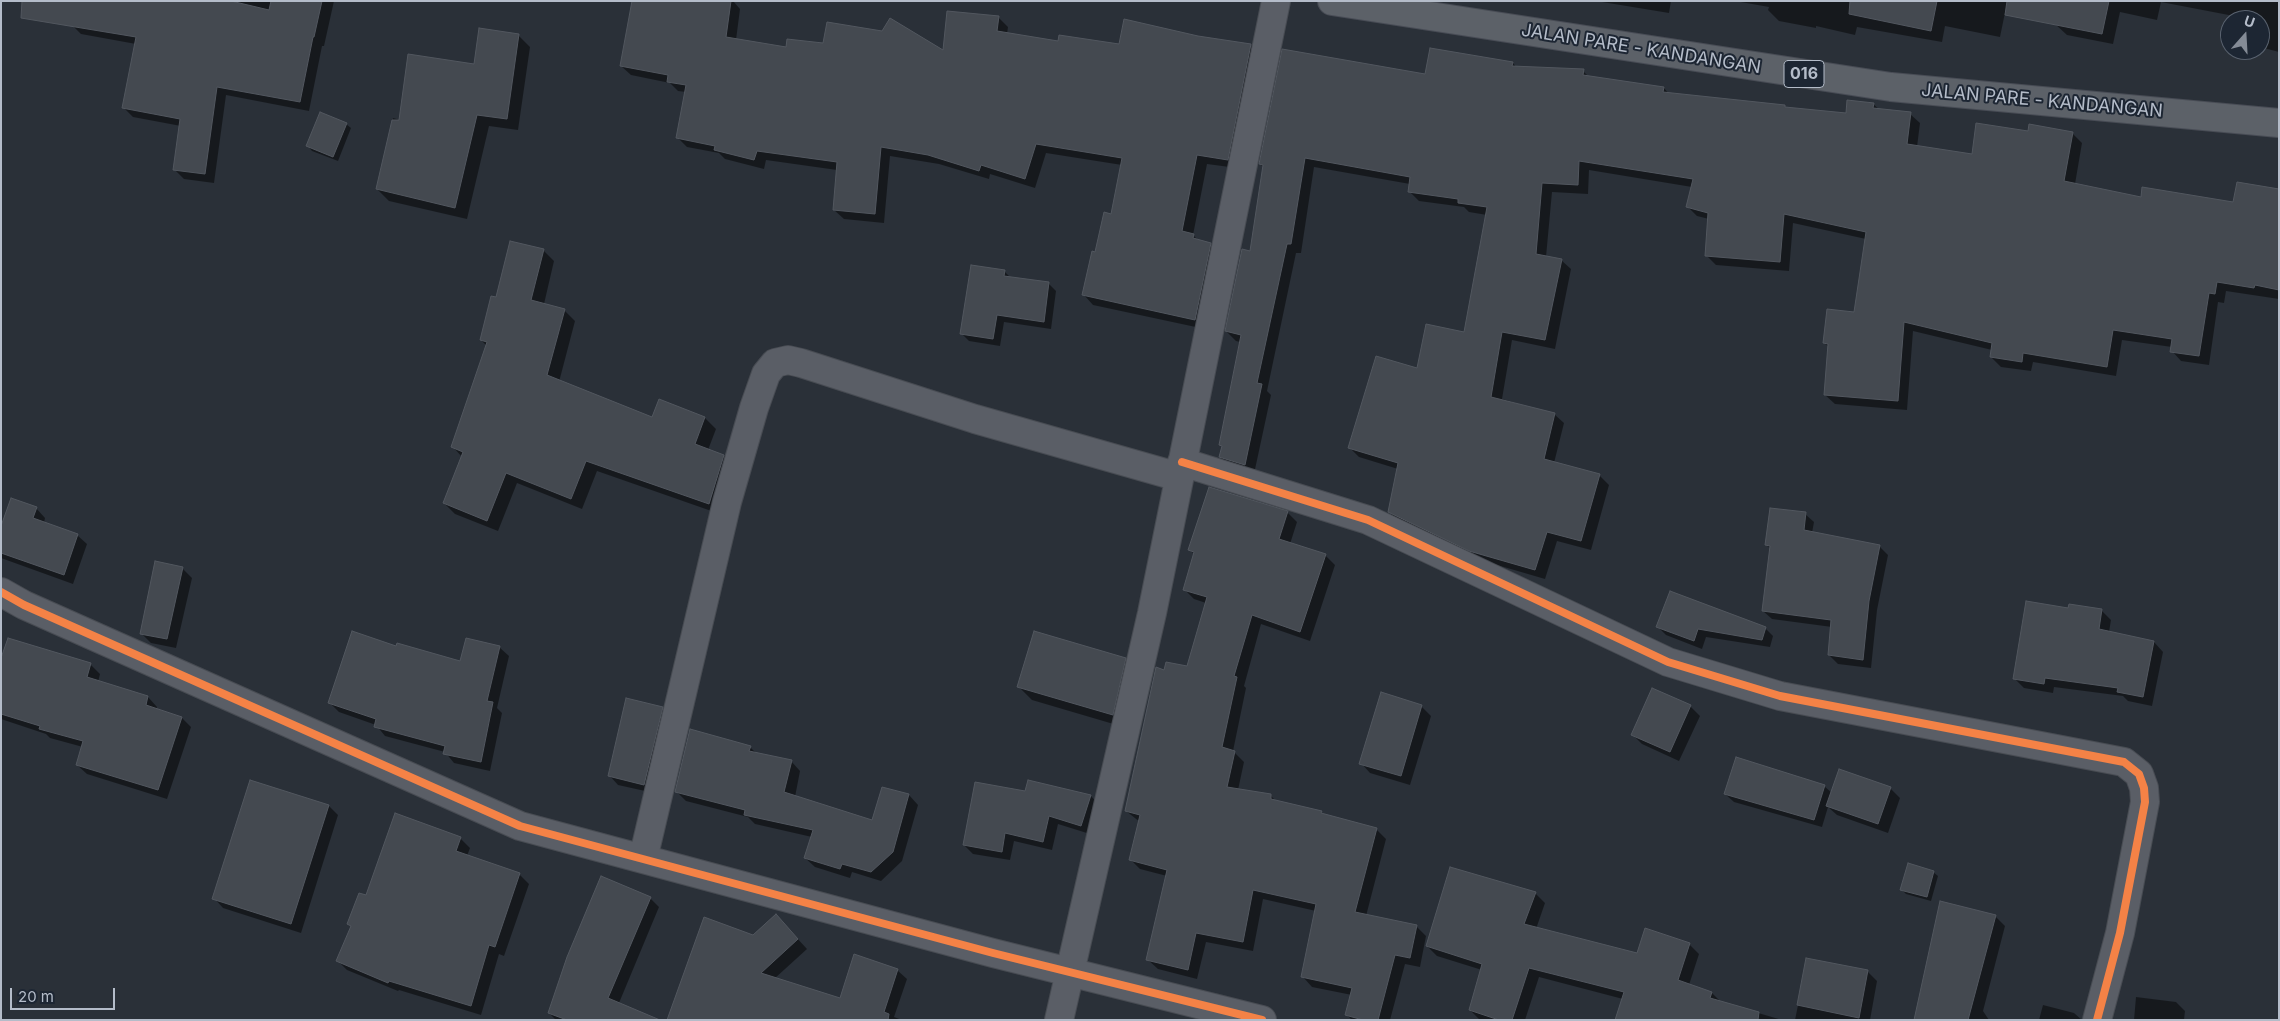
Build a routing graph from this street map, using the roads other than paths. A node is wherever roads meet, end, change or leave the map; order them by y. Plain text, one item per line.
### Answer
1 (1276, 1) edge
2 (1332, 1) edge
3 (2279, 123) edge
4 (1181, 470) junction
5 (1, 592) edge
6 (643, 859) junction
7 (1069, 972) junction
8 (1059, 1020) edge
9 (1262, 1020) edge
10 (2097, 1020) edge

1 - 4 street
2 - 3 main road, JALAN PARE - KANDANGAN / 016
4 - 6 street
4 - 7 street
4 - 10 street
5 - 6 street
6 - 7 street
7 - 8 street
7 - 9 street

